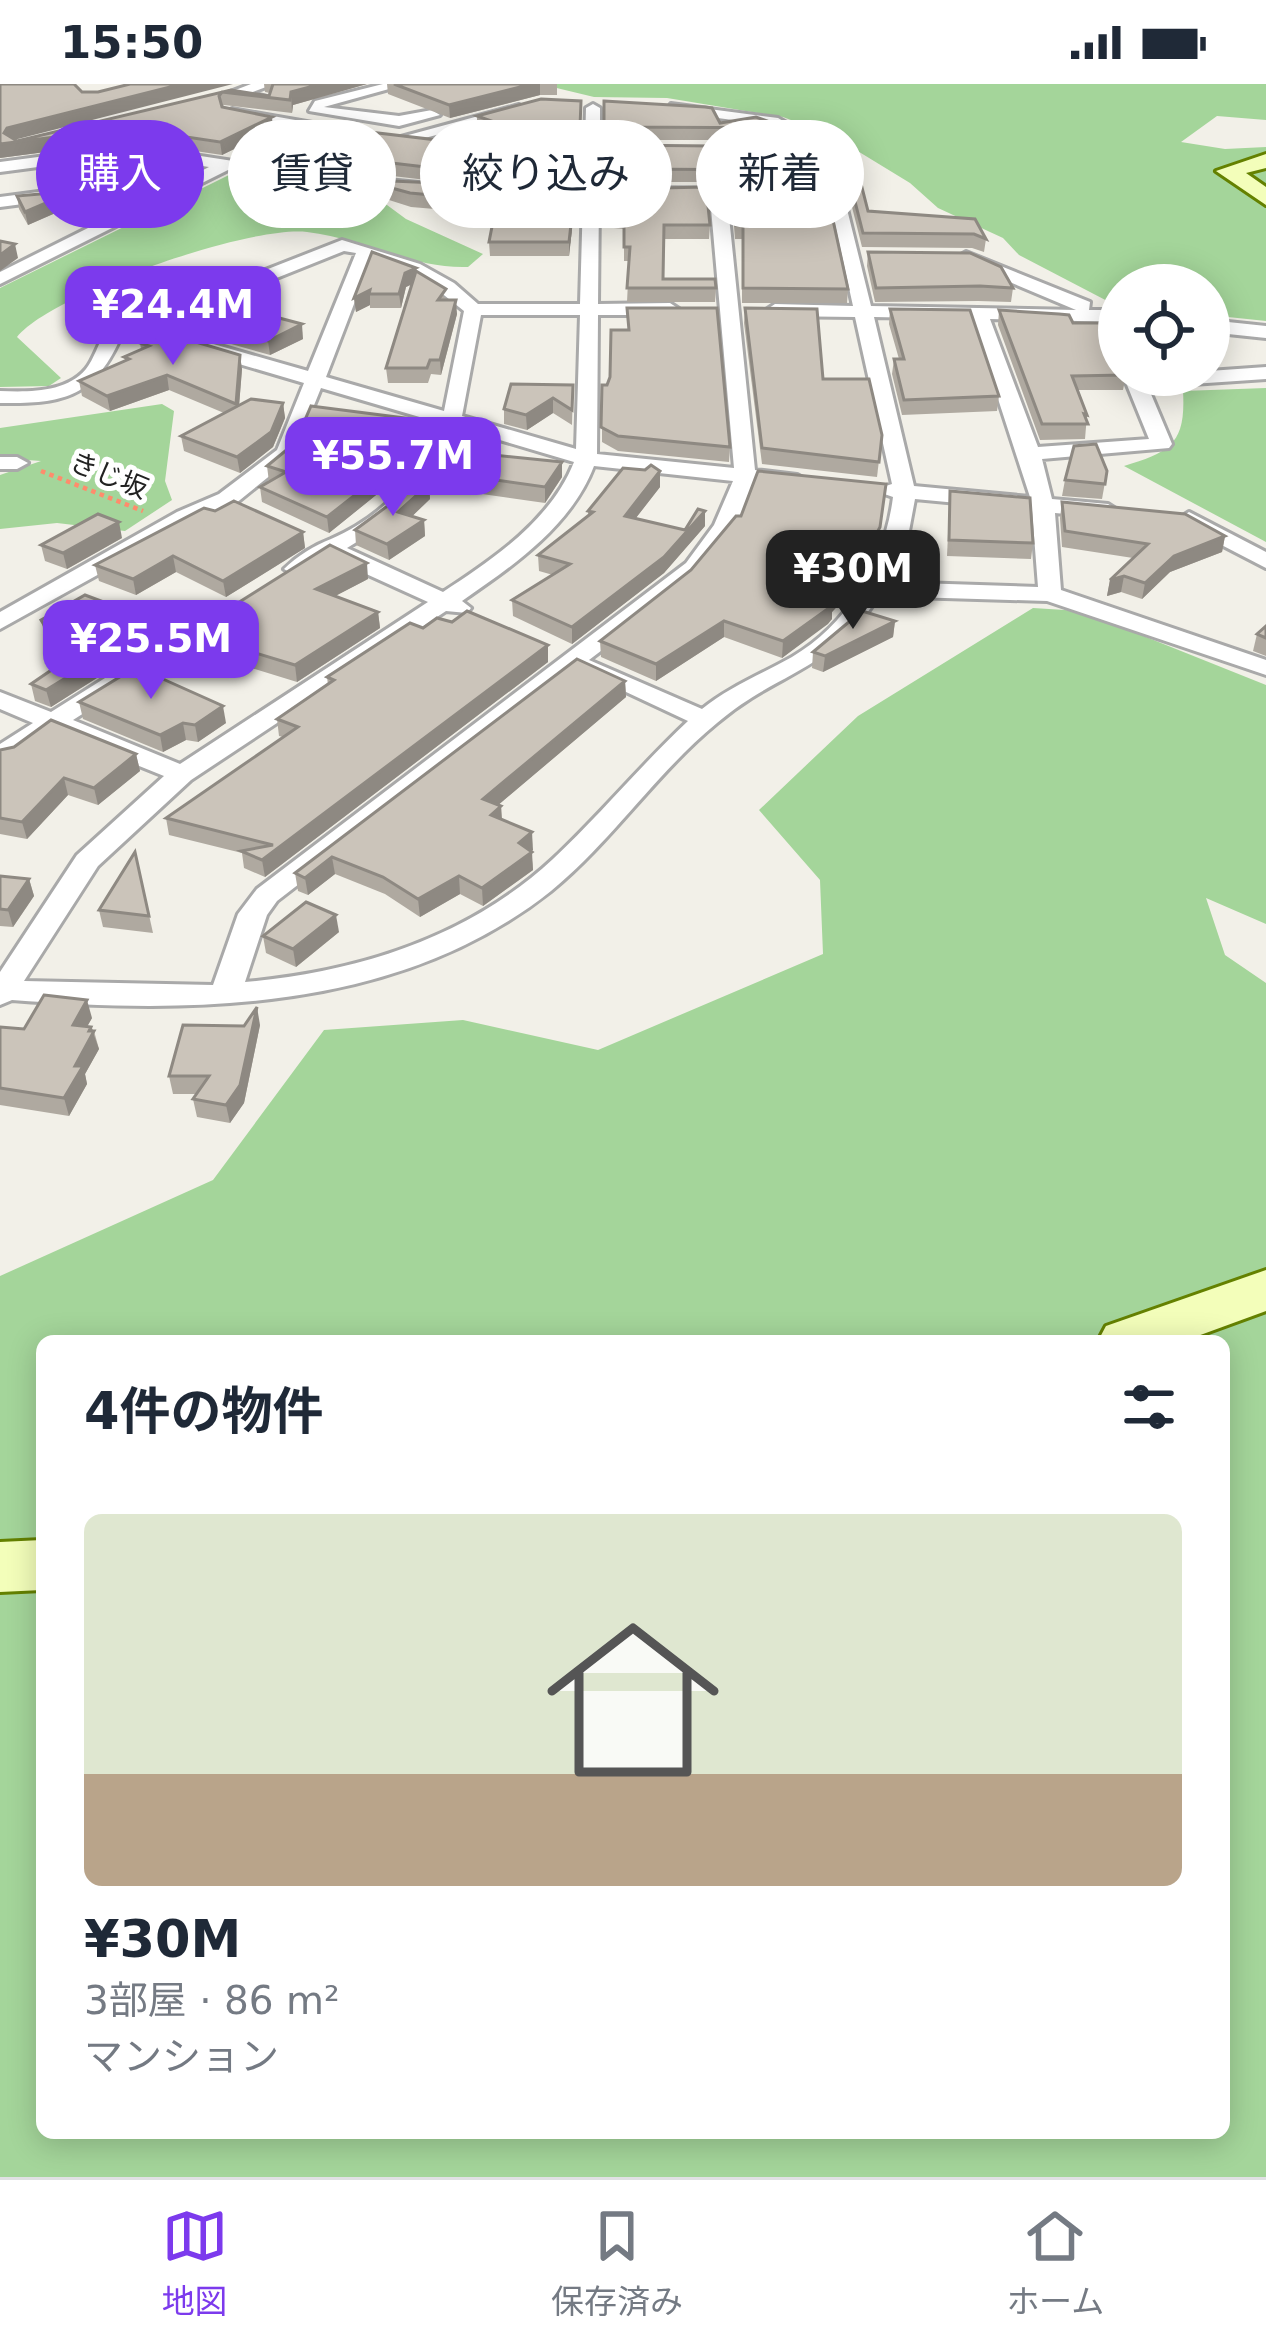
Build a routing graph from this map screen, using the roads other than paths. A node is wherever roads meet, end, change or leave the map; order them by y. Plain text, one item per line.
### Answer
1 (266, 84) edge
2 (400, 84) edge
3 (512, 93) edge
4 (232, 94) junction
5 (214, 98) edge
6 (541, 103) edge
7 (613, 108) edge
8 (651, 108) edge
9 (230, 112) edge
10 (301, 118) junction
11 (307, 120) edge
12 (587, 120) edge
13 (761, 120) edge
14 (398, 140) joint
15 (420, 141) edge
16 (18, 145) edge
17 (0, 149) edge
18 (1266, 161) edge
19 (228, 164) edge
20 (224, 166) junction
21 (0, 167) edge
22 (204, 176) edge
23 (420, 186) edge
24 (36, 197) edge
25 (1266, 197) edge
26 (0, 202) edge
27 (99, 228) edge
28 (592, 228) edge
29 (721, 228) edge
30 (849, 228) edge
31 (366, 249) junction
32 (951, 256) edge
33 (0, 279) edge
34 (592, 309) junction
35 (684, 309) edge
36 (706, 309) edge
37 (729, 309) junction
38 (473, 310) junction
39 (860, 310) junction
40 (978, 311) junction
41 (1098, 314) edge
42 (1098, 318) edge
43 (135, 327) junction
44 (1230, 328) edge
45 (1266, 332) edge
46 (1266, 373) edge
47 (1230, 375) edge
48 (313, 380) junction
49 (1142, 396) edge
50 (0, 397) edge
51 (450, 417) junction
52 (1030, 454) junction
53 (586, 459) junction
54 (745, 476) junction
55 (814, 483) edge
56 (859, 488) edge
57 (905, 492) junction
58 (1042, 505) junction
59 (1129, 513) edge
60 (1172, 518) edge
61 (320, 543) junction
62 (1266, 561) edge
63 (870, 589) junction
64 (1050, 594) junction
65 (445, 602) junction
66 (487, 621) edge
67 (0, 622) edge
68 (561, 654) junction
69 (1266, 668) edge
70 (0, 700) edge
71 (704, 719) junction
72 (49, 720) junction
73 (0, 755) edge
74 (182, 774) junction
75 (1, 991) edge
76 (225, 996) junction
77 (1266, 1290) edge
78 (1142, 1335) edge
79 (36, 1565) edge
80 (0, 1568) edge

1 - 4 street
2 - 10 street
3 - 10 street
4 - 5 street
4 - 10 street
6 - 14 street
7 - 12 street
8 - 13 street
9 - 10 street
10 - 11 street
14 - 15 street
16 - 17 street
18 - 25 street
19 - 20 street
20 - 21 street
20 - 22 street
20 - 23 street
24 - 26 street
27 - 33 street
28 - 34 street
29 - 37 street
30 - 39 street
31 - 38 street
31 - 43 street
31 - 48 street
32 - 41 street
34 - 35 street
34 - 38 street
34 - 53 street
36 - 37 street
37 - 39 street
37 - 54 street
38 - 51 street
39 - 40 street
39 - 57 street
40 - 42 street
40 - 52 street
43 - 48 street
43 - 50 street
44 - 45 street
46 - 47 street
48 - 51 street
48 - 67 street
49 - 52 street
51 - 53 street
51 - 61 street
52 - 58 street
53 - 54 street
53 - 65 street
54 - 55 street
54 - 68 street
56 - 57 street
57 - 58 street
57 - 63 street
58 - 59 street
58 - 64 street
60 - 62 street
61 - 65 street
61 - 72 street
63 - 64 street
63 - 71 street
64 - 69 street
65 - 66 street
65 - 74 street
68 - 71 street
68 - 76 street
70 - 72 street
71 - 76 street
72 - 73 street
72 - 74 street
74 - 75 street
75 - 76 street
77 - 78 street
79 - 80 street

